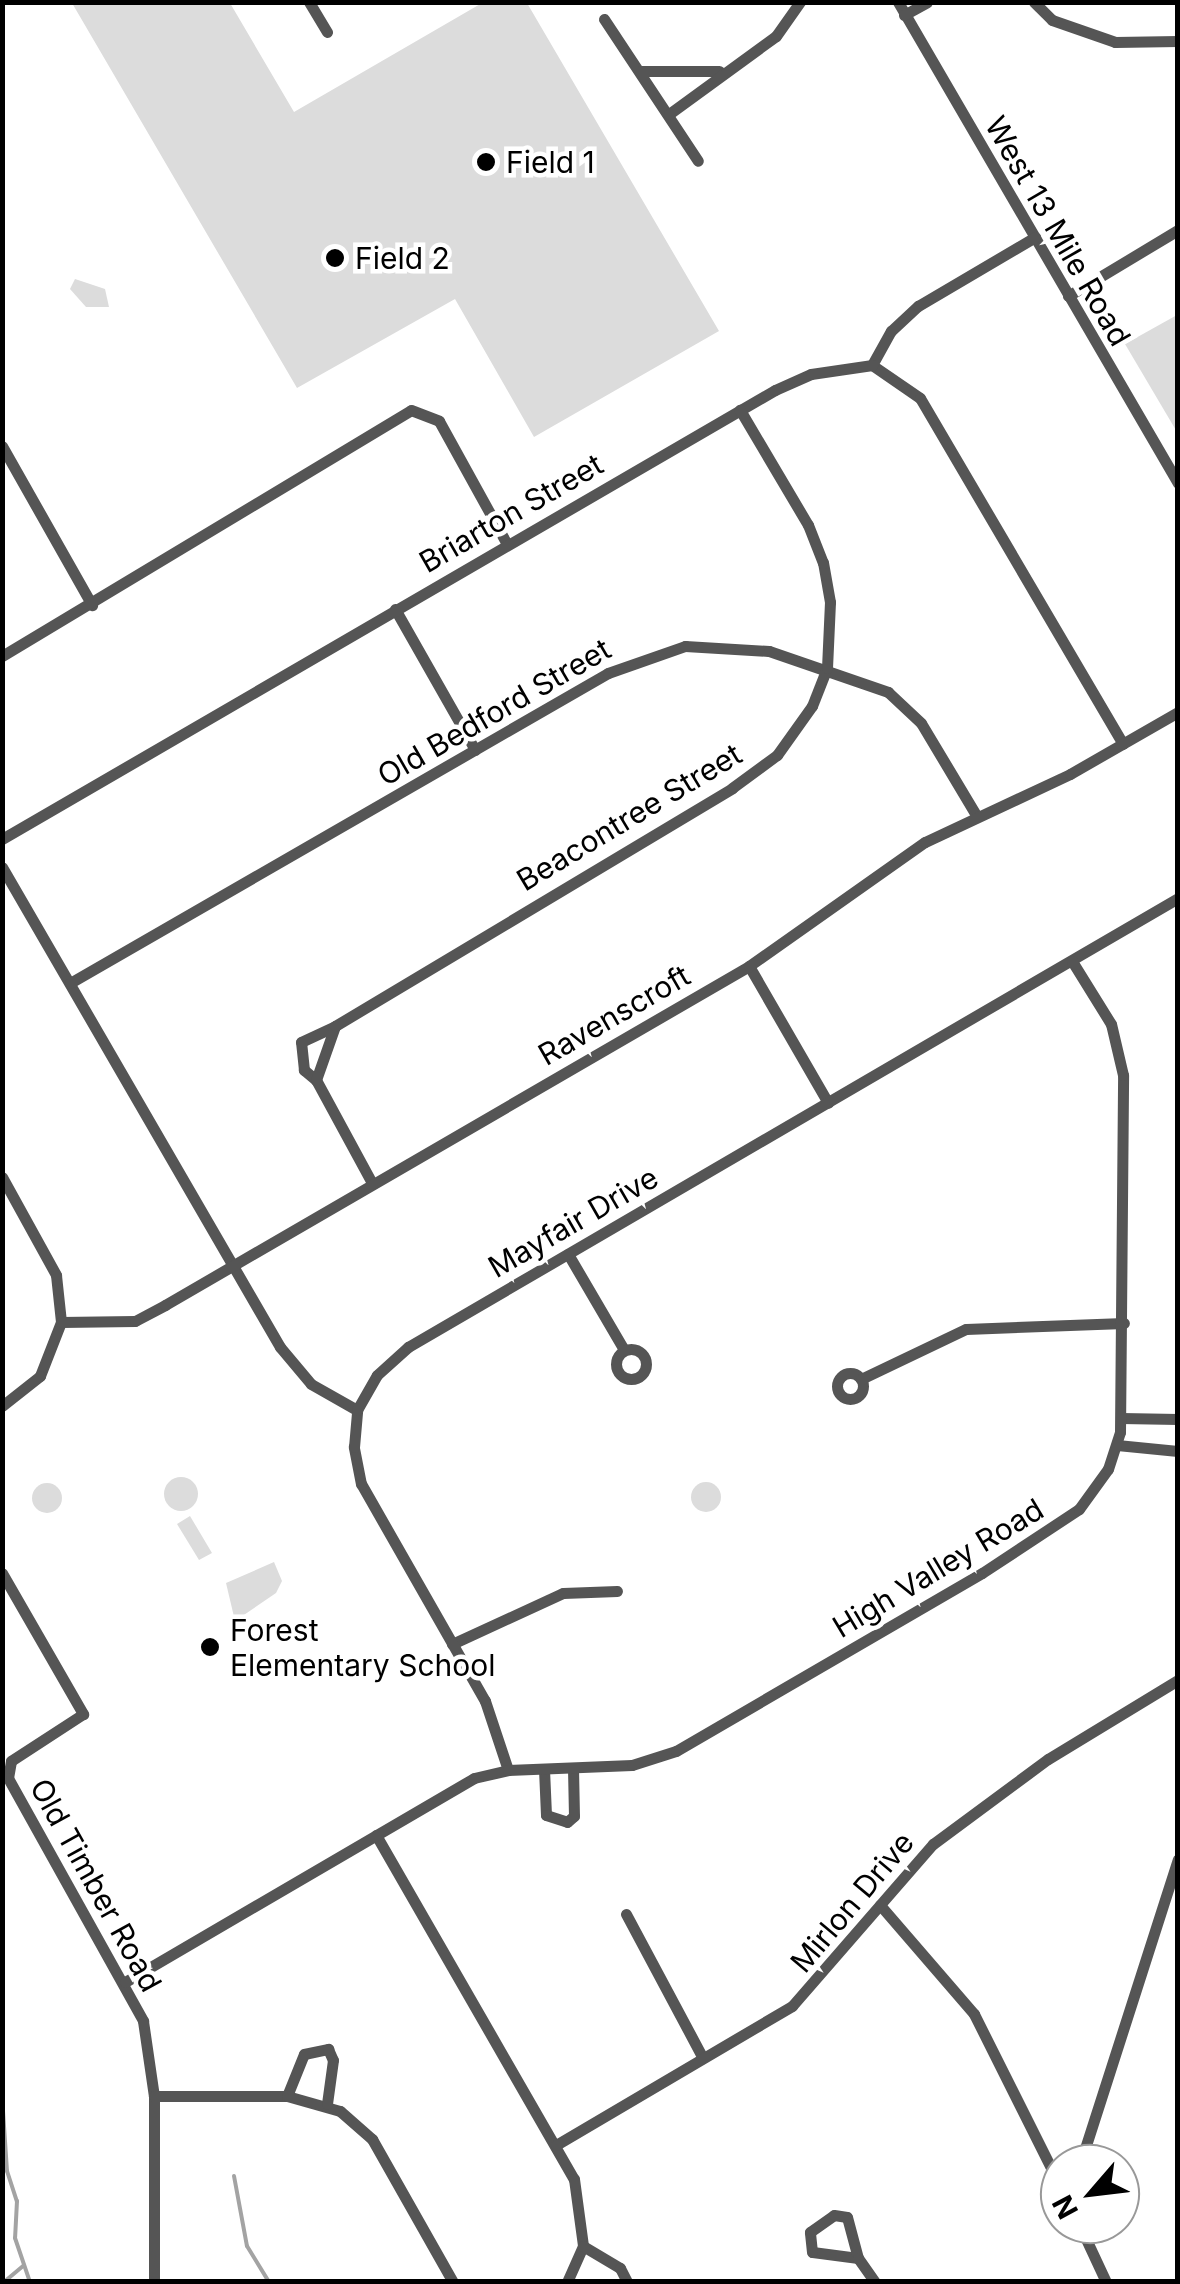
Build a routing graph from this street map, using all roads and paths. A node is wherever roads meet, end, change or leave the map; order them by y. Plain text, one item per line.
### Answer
1 (308, 2) edge
2 (800, 2) edge
3 (898, 2) edge
4 (927, 2) edge
5 (1034, 2) edge
6 (904, 15) junction
7 (604, 19) dead end
8 (326, 32) dead end
9 (1178, 41) edge
10 (641, 71) junction
11 (719, 72) junction
12 (669, 114) junction
13 (698, 162) dead end
14 (1178, 230) edge
15 (1034, 237) junction
16 (1068, 296) junction
17 (872, 365) junction
18 (740, 410) junction
19 (2, 446) edge
20 (1178, 483) edge
21 (507, 544) junction
22 (92, 605) junction
23 (395, 609) junction
24 (2, 656) edge
25 (827, 668) junction
26 (1178, 712) edge
27 (1123, 744) junction
28 (476, 750) junction
29 (976, 815) junction
30 (2, 839) edge
31 (2, 867) edge
32 (1178, 898) edge
33 (1072, 961) junction
34 (749, 966) junction
35 (70, 983) junction
36 (335, 1026) junction
37 (316, 1080) junction
38 (828, 1103) junction
39 (2, 1177) edge
40 (372, 1183) junction
41 (568, 1254) junction
42 (234, 1264) junction
43 (61, 1322) junction
44 (1124, 1323) junction
45 (624, 1350) dead end
46 (861, 1379) dead end
47 (2, 1406) edge
48 (358, 1410) junction
49 (1121, 1418) junction
50 (1178, 1419) edge
51 (1117, 1444) junction
52 (1178, 1451) edge
53 (4, 1579) edge
54 (617, 1591) dead end
55 (452, 1644) junction
56 (1178, 1680) edge
57 (573, 1768) junction
58 (544, 1769) junction
59 (508, 1770) junction
60 (376, 1835) junction
61 (1178, 1859) edge
62 (880, 1905) junction
63 (626, 1914) dead end
64 (125, 1982) junction
65 (703, 2058) junction
66 (154, 2096) junction
67 (288, 2096) junction
68 (327, 2104) junction
69 (1047, 2144) edge
70 (1086, 2144) edge
71 (556, 2145) junction
72 (1088, 2244) edge
73 (582, 2246) junction
74 (858, 2258) junction
75 (154, 2282) edge
76 (453, 2282) edge
77 (567, 2282) edge
78 (626, 2282) edge
79 (875, 2282) edge
80 (1106, 2282) edge

1 - 8 street
2 - 11 street
3 - 6 street, West 13 Mile Road
4 - 6 street
5 - 9 street
6 - 15 street, West 13 Mile Road
7 - 10 street
10 - 11 street
10 - 12 street
11 - 12 street
12 - 13 street
14 - 16 street
15 - 16 street, West 13 Mile Road
15 - 17 street
16 - 20 street, West 13 Mile Road
17 - 18 street, Briarton Street
17 - 27 street
18 - 21 street, Briarton Street
18 - 25 street, Beacontree Street
19 - 22 street
21 - 22 street
21 - 23 street, Briarton Street
22 - 24 street
23 - 28 street
23 - 30 street, Briarton Street
25 - 28 street, Old Bedford Street
25 - 29 street, Old Bedford Street
25 - 36 street, Beacontree Street
26 - 27 street, Ravenscroft
27 - 29 street, Ravenscroft
28 - 35 street, Old Bedford Street
29 - 34 street, Ravenscroft
31 - 35 street
32 - 33 street, Mayfair Drive
33 - 38 street, Mayfair Drive
33 - 44 street, High Valley Road
34 - 38 street
34 - 40 street, Ravenscroft
35 - 42 street
36 - 37 street
36 - 37 street, Beacontree Street
37 - 40 street, Beacontree Street
38 - 41 street, Mayfair Drive
39 - 43 street
40 - 42 street, Ravenscroft
41 - 45 street
41 - 48 street, Mayfair Drive
42 - 43 street, Ravenscroft
42 - 48 street
43 - 47 street
44 - 46 street
44 - 49 street, High Valley Road
48 - 55 street, Mayfair Drive
49 - 50 street
49 - 51 street, High Valley Road
51 - 52 street
51 - 57 street, High Valley Road
53 - 64 street, Old Timber Road
54 - 55 street
55 - 59 street, Mayfair Drive
56 - 62 street, Mirlon Drive
57 - 58 street, High Valley Road
57 - 58 street
58 - 59 street, High Valley Road
59 - 60 street, High Valley Road
60 - 64 street, High Valley Road
60 - 71 street
61 - 70 street
62 - 65 street, Mirlon Drive
62 - 69 street
63 - 65 street
64 - 66 street, Old Timber Road
65 - 71 street, Mirlon Drive
66 - 67 street
66 - 75 street, Old Timber Road
67 - 68 street
67 - 68 street
68 - 76 street
71 - 73 street
72 - 80 street
73 - 77 street
73 - 78 street
74 - 74 street
74 - 79 street

